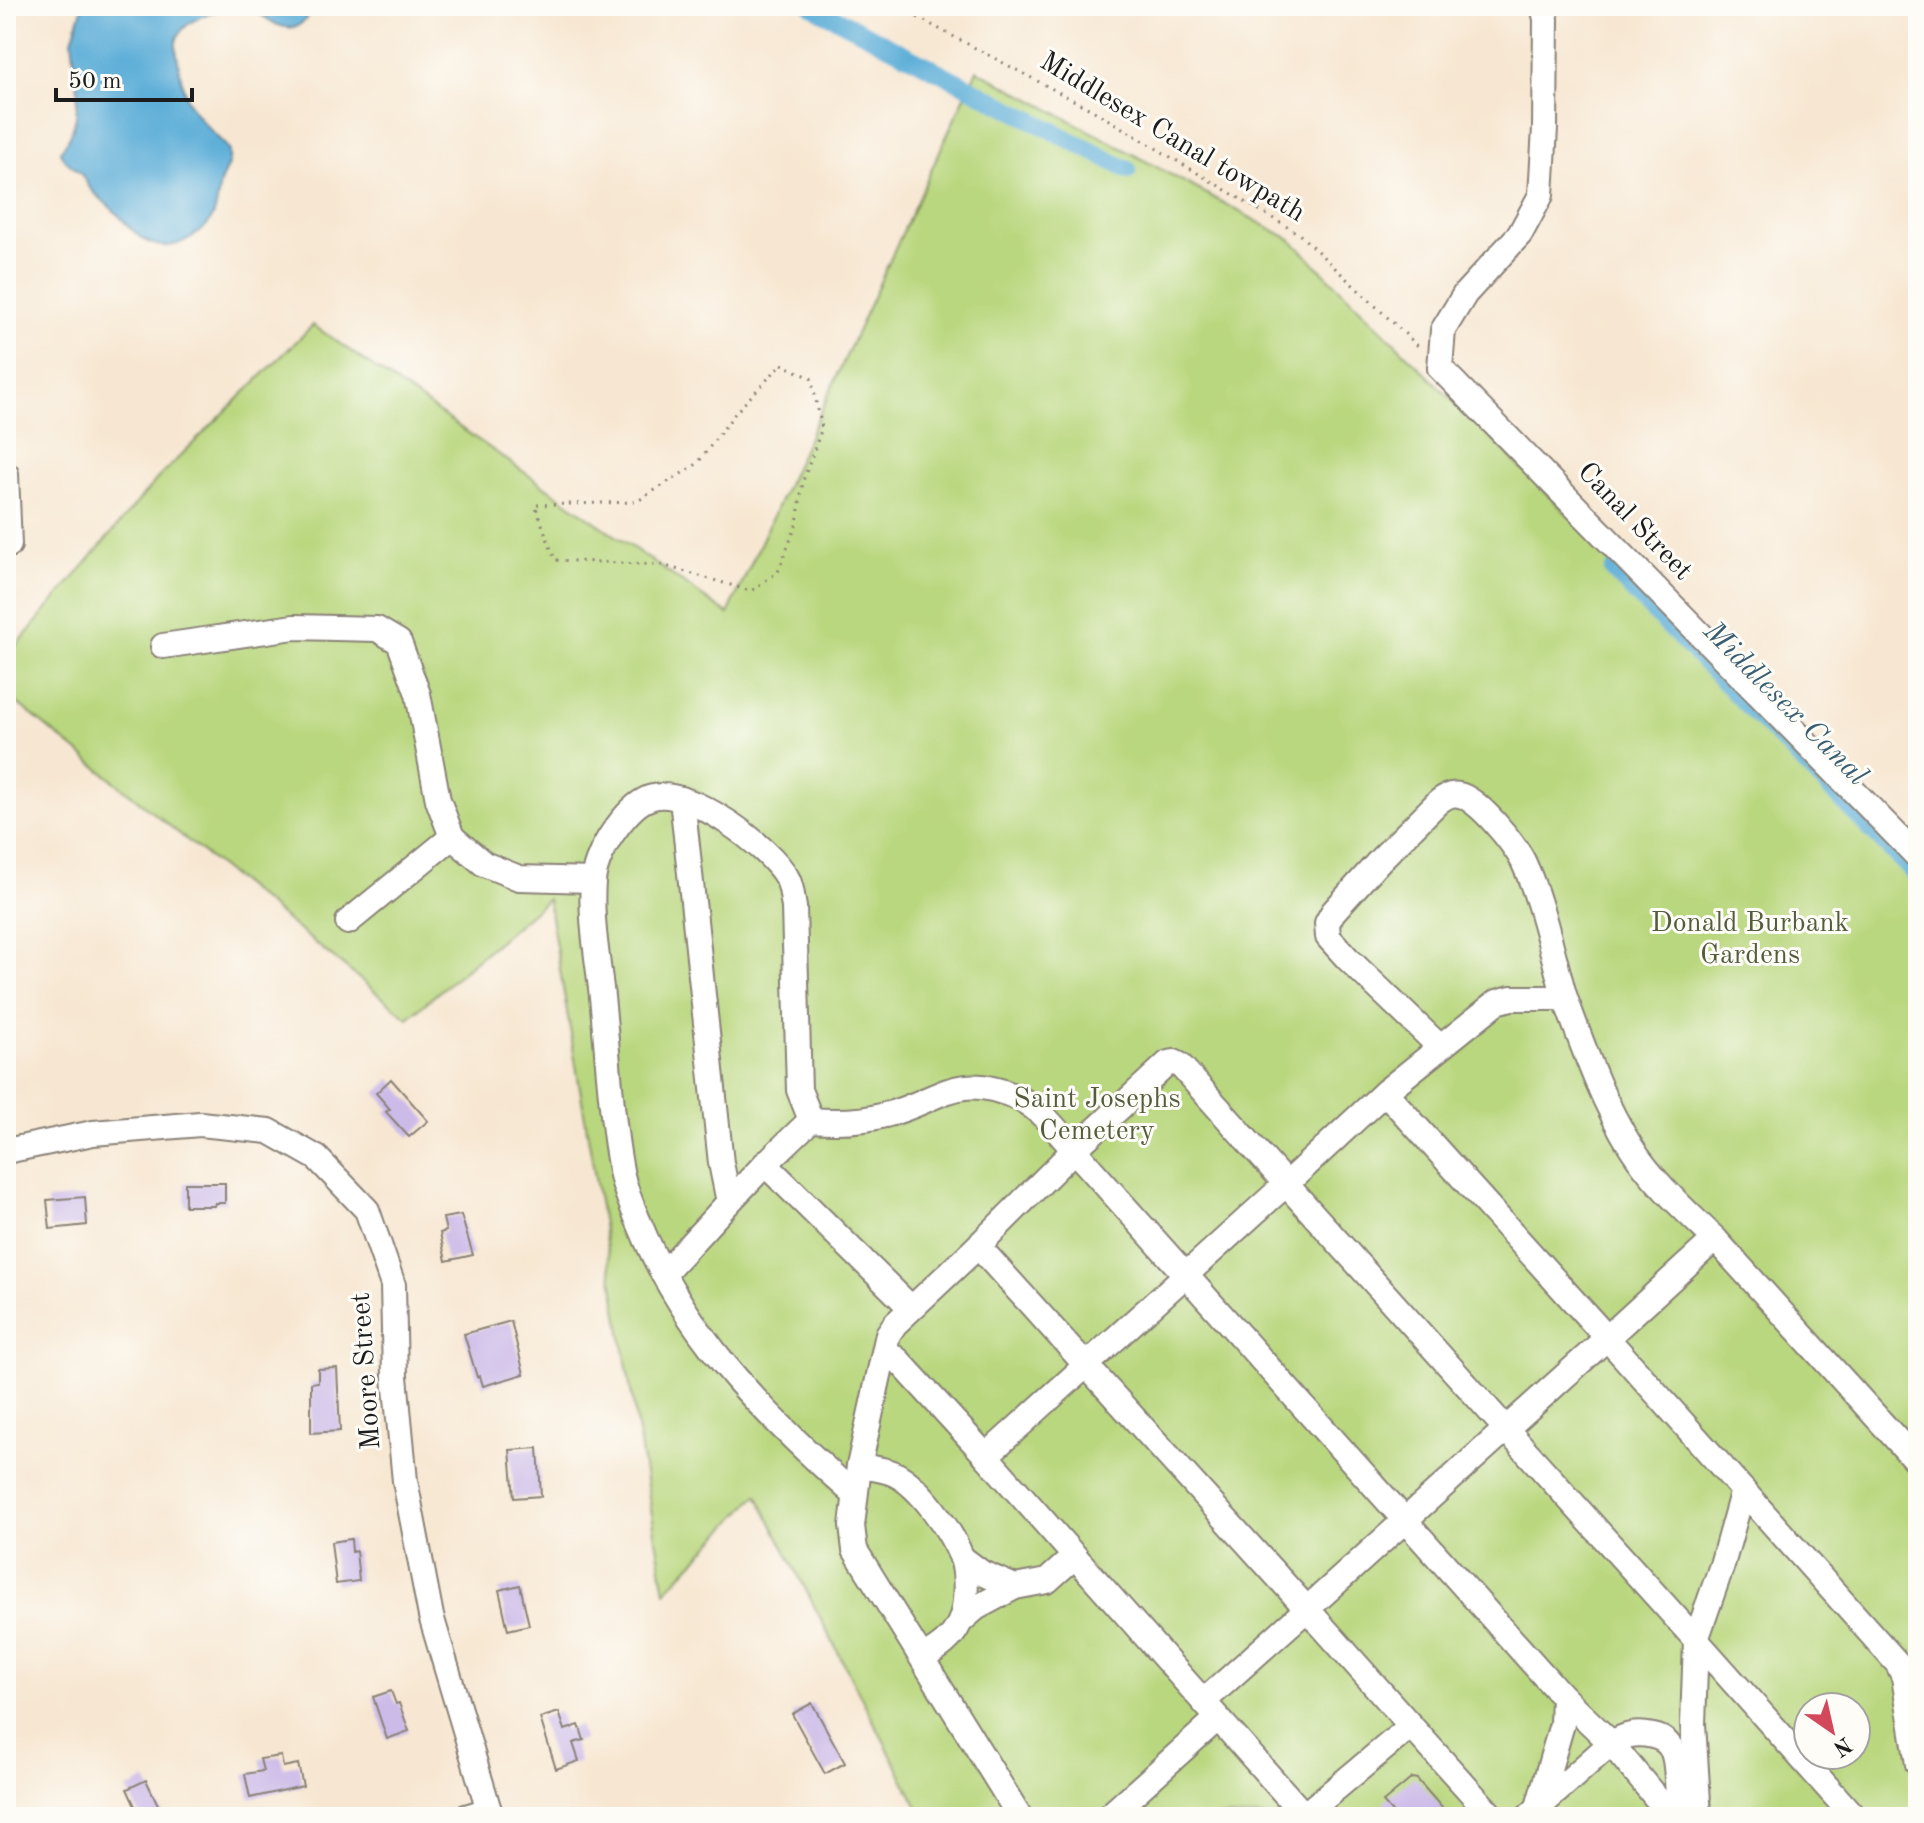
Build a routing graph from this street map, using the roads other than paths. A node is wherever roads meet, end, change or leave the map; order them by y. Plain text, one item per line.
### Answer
1 (1543, 6) edge
2 (6, 474) edge
3 (6, 545) edge
4 (163, 646) dead end
5 (682, 799) junction
6 (452, 837) junction
7 (1918, 857) edge
8 (593, 880) junction
9 (348, 922) dead end
10 (1565, 998) junction
11 (1440, 1047) junction
12 (1385, 1092) junction
13 (811, 1120) junction
14 (1074, 1150) junction
15 (6, 1151) edge
16 (765, 1164) junction
17 (1286, 1184) junction
18 (729, 1202) junction
19 (1715, 1239) junction
20 (978, 1246) junction
21 (663, 1274) junction
22 (1187, 1274) junction
23 (911, 1308) junction
24 (1607, 1338) junction
25 (885, 1350) junction
26 (1084, 1365) junction
27 (1506, 1429) junction
28 (986, 1456) junction
29 (1918, 1463) edge
30 (859, 1466) junction
31 (1743, 1490) junction
32 (854, 1494) junction
33 (1404, 1521) junction
34 (1075, 1556) junction
35 (962, 1558) junction
36 (1015, 1587) junction
37 (1307, 1609) junction
38 (961, 1621) junction
39 (1696, 1640) junction
40 (923, 1658) junction
41 (1563, 1697) junction
42 (1211, 1710) junction
43 (1411, 1726) junction
44 (1611, 1743) junction
45 (1918, 1764) edge
46 (1533, 1812) edge
47 (482, 1815) edge
48 (1302, 1816) edge
49 (1020, 1817) edge
50 (1108, 1817) edge
51 (1493, 1817) edge
52 (1672, 1817) edge
53 (1687, 1817) edge
54 (1699, 1817) edge
55 (1854, 1817) edge

1 - 7 street, Canal Street
2 - 3 street
4 - 6 street
5 - 8 street
5 - 13 street
5 - 18 street
6 - 8 street
6 - 9 street
8 - 21 street
10 - 11 street
10 - 11 street
10 - 19 street
11 - 12 street
12 - 17 street
12 - 24 street
13 - 14 street
13 - 16 street
14 - 17 street
14 - 20 street
14 - 22 street
15 - 47 street, Moore Street
16 - 18 street
16 - 23 street
17 - 22 street
17 - 27 street
18 - 21 street
19 - 24 street
19 - 29 street
20 - 23 street
20 - 26 street
21 - 32 street
22 - 26 street
22 - 33 street
23 - 25 street
24 - 27 street
24 - 31 street
25 - 28 street
25 - 30 street
26 - 28 street
26 - 37 street
27 - 33 street
27 - 39 street
28 - 34 street
30 - 32 street
30 - 35 street
31 - 39 street
31 - 45 street
32 - 40 street
33 - 37 street
33 - 41 street
34 - 36 street
34 - 42 street
35 - 36 street
35 - 38 street
36 - 38 street
37 - 42 street
37 - 43 street
38 - 40 street
39 - 54 street
39 - 55 street
40 - 49 street
41 - 44 street
41 - 46 street
42 - 48 street
42 - 50 street
43 - 48 street
43 - 51 street
44 - 46 street
44 - 52 street
44 - 53 street

